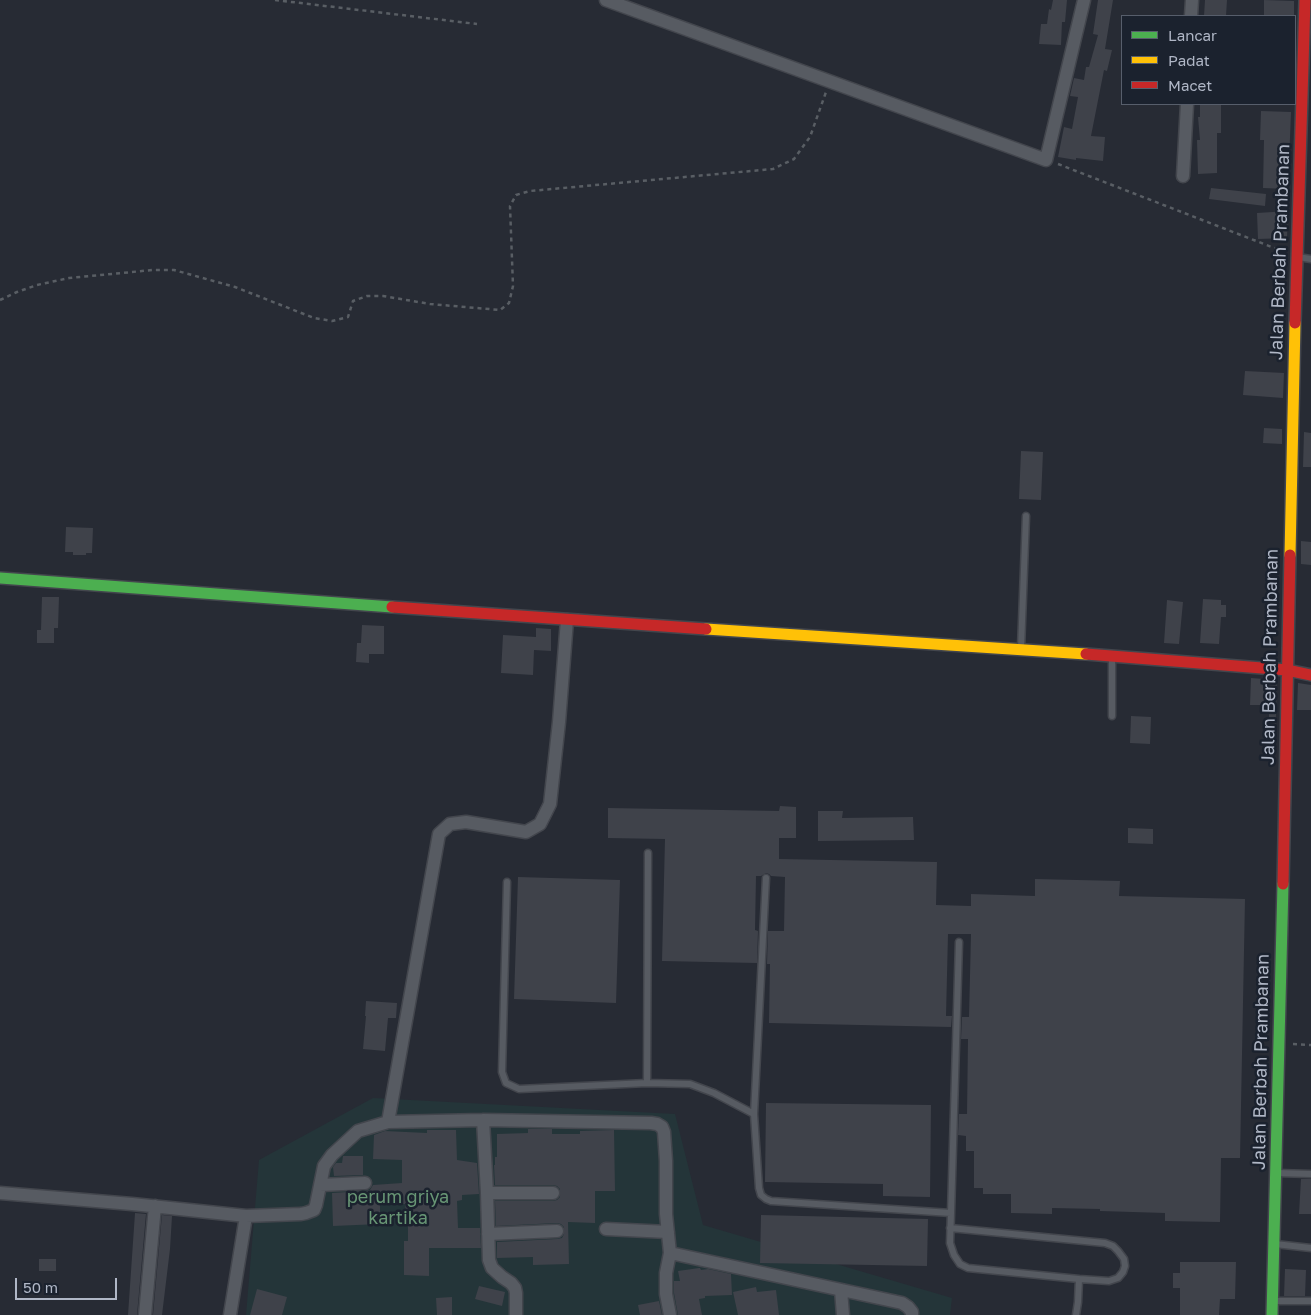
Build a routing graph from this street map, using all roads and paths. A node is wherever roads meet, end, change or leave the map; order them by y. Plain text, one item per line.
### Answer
1 (275, 0) edge
2 (606, 0) edge
3 (1084, 0) edge
4 (1192, 0) edge
5 (1305, 0) edge
6 (1191, 15) edge
7 (477, 24) dead end
8 (830, 81) junction
9 (1186, 105) edge
10 (1046, 160) junction
11 (1183, 176) dead end
12 (1297, 256) junction
13 (1311, 260) edge
14 (0, 300) edge
15 (1026, 516) dead end
16 (0, 578) edge
17 (567, 620) junction
18 (1021, 649) junction
19 (1112, 657) junction
20 (1287, 670) junction
21 (1311, 675) edge
22 (1112, 716) dead end
23 (648, 853) dead end
24 (766, 878) dead end
25 (507, 882) dead end
26 (959, 942) dead end
27 (647, 1082) junction
28 (754, 1114) junction
29 (483, 1120) junction
30 (388, 1122) junction
31 (1276, 1173) junction
32 (1311, 1174) edge
33 (366, 1183) dead end
34 (320, 1185) junction
35 (0, 1193) edge
36 (487, 1193) junction
37 (553, 1193) dead end
38 (154, 1206) junction
39 (951, 1213) junction
40 (246, 1216) junction
41 (950, 1228) junction
42 (606, 1229) dead end
43 (557, 1231) dead end
44 (668, 1232) junction
45 (488, 1234) junction
46 (1274, 1243) junction
47 (1311, 1248) edge
48 (670, 1253) junction
49 (1079, 1279) junction
50 (841, 1290) junction
51 (1272, 1301) junction
52 (1311, 1301) edge
53 (145, 1315) edge
54 (230, 1315) edge
55 (516, 1315) edge
56 (670, 1315) edge
57 (843, 1315) edge
58 (912, 1315) edge
59 (1076, 1315) edge
60 (1272, 1315) edge

1 - 7 path
2 - 8 street
3 - 10 street
4 - 6 street
5 - 12 street, Jalan Berbah Prambanan
8 - 10 street
8 - 14 path
9 - 11 street
10 - 12 path
12 - 13 lane
12 - 20 street, Jalan Berbah Prambanan
15 - 18 lane
16 - 17 street
17 - 18 street
17 - 30 street
18 - 19 street
19 - 20 street
19 - 22 lane
20 - 21 street
20 - 31 street, Jalan Berbah Prambanan
23 - 27 lane
24 - 28 lane
25 - 27 lane
26 - 39 lane
27 - 28 lane
28 - 39 lane
29 - 30 street
29 - 36 street
29 - 44 street
30 - 34 street
31 - 32 lane
31 - 46 street, Jalan Berbah Prambanan
33 - 34 street
34 - 40 street
35 - 38 street
36 - 37 street
36 - 45 street
38 - 40 street
38 - 53 street
39 - 41 lane
40 - 54 street
41 - 49 lane
41 - 49 lane
42 - 44 street
43 - 45 street
44 - 48 street
45 - 55 street
46 - 47 lane
46 - 51 street, Jalan Berbah Prambanan
48 - 50 street
48 - 56 street
49 - 59 lane
50 - 57 street
50 - 58 street
51 - 52 lane
51 - 60 street, Jalan Berbah Prambanan

